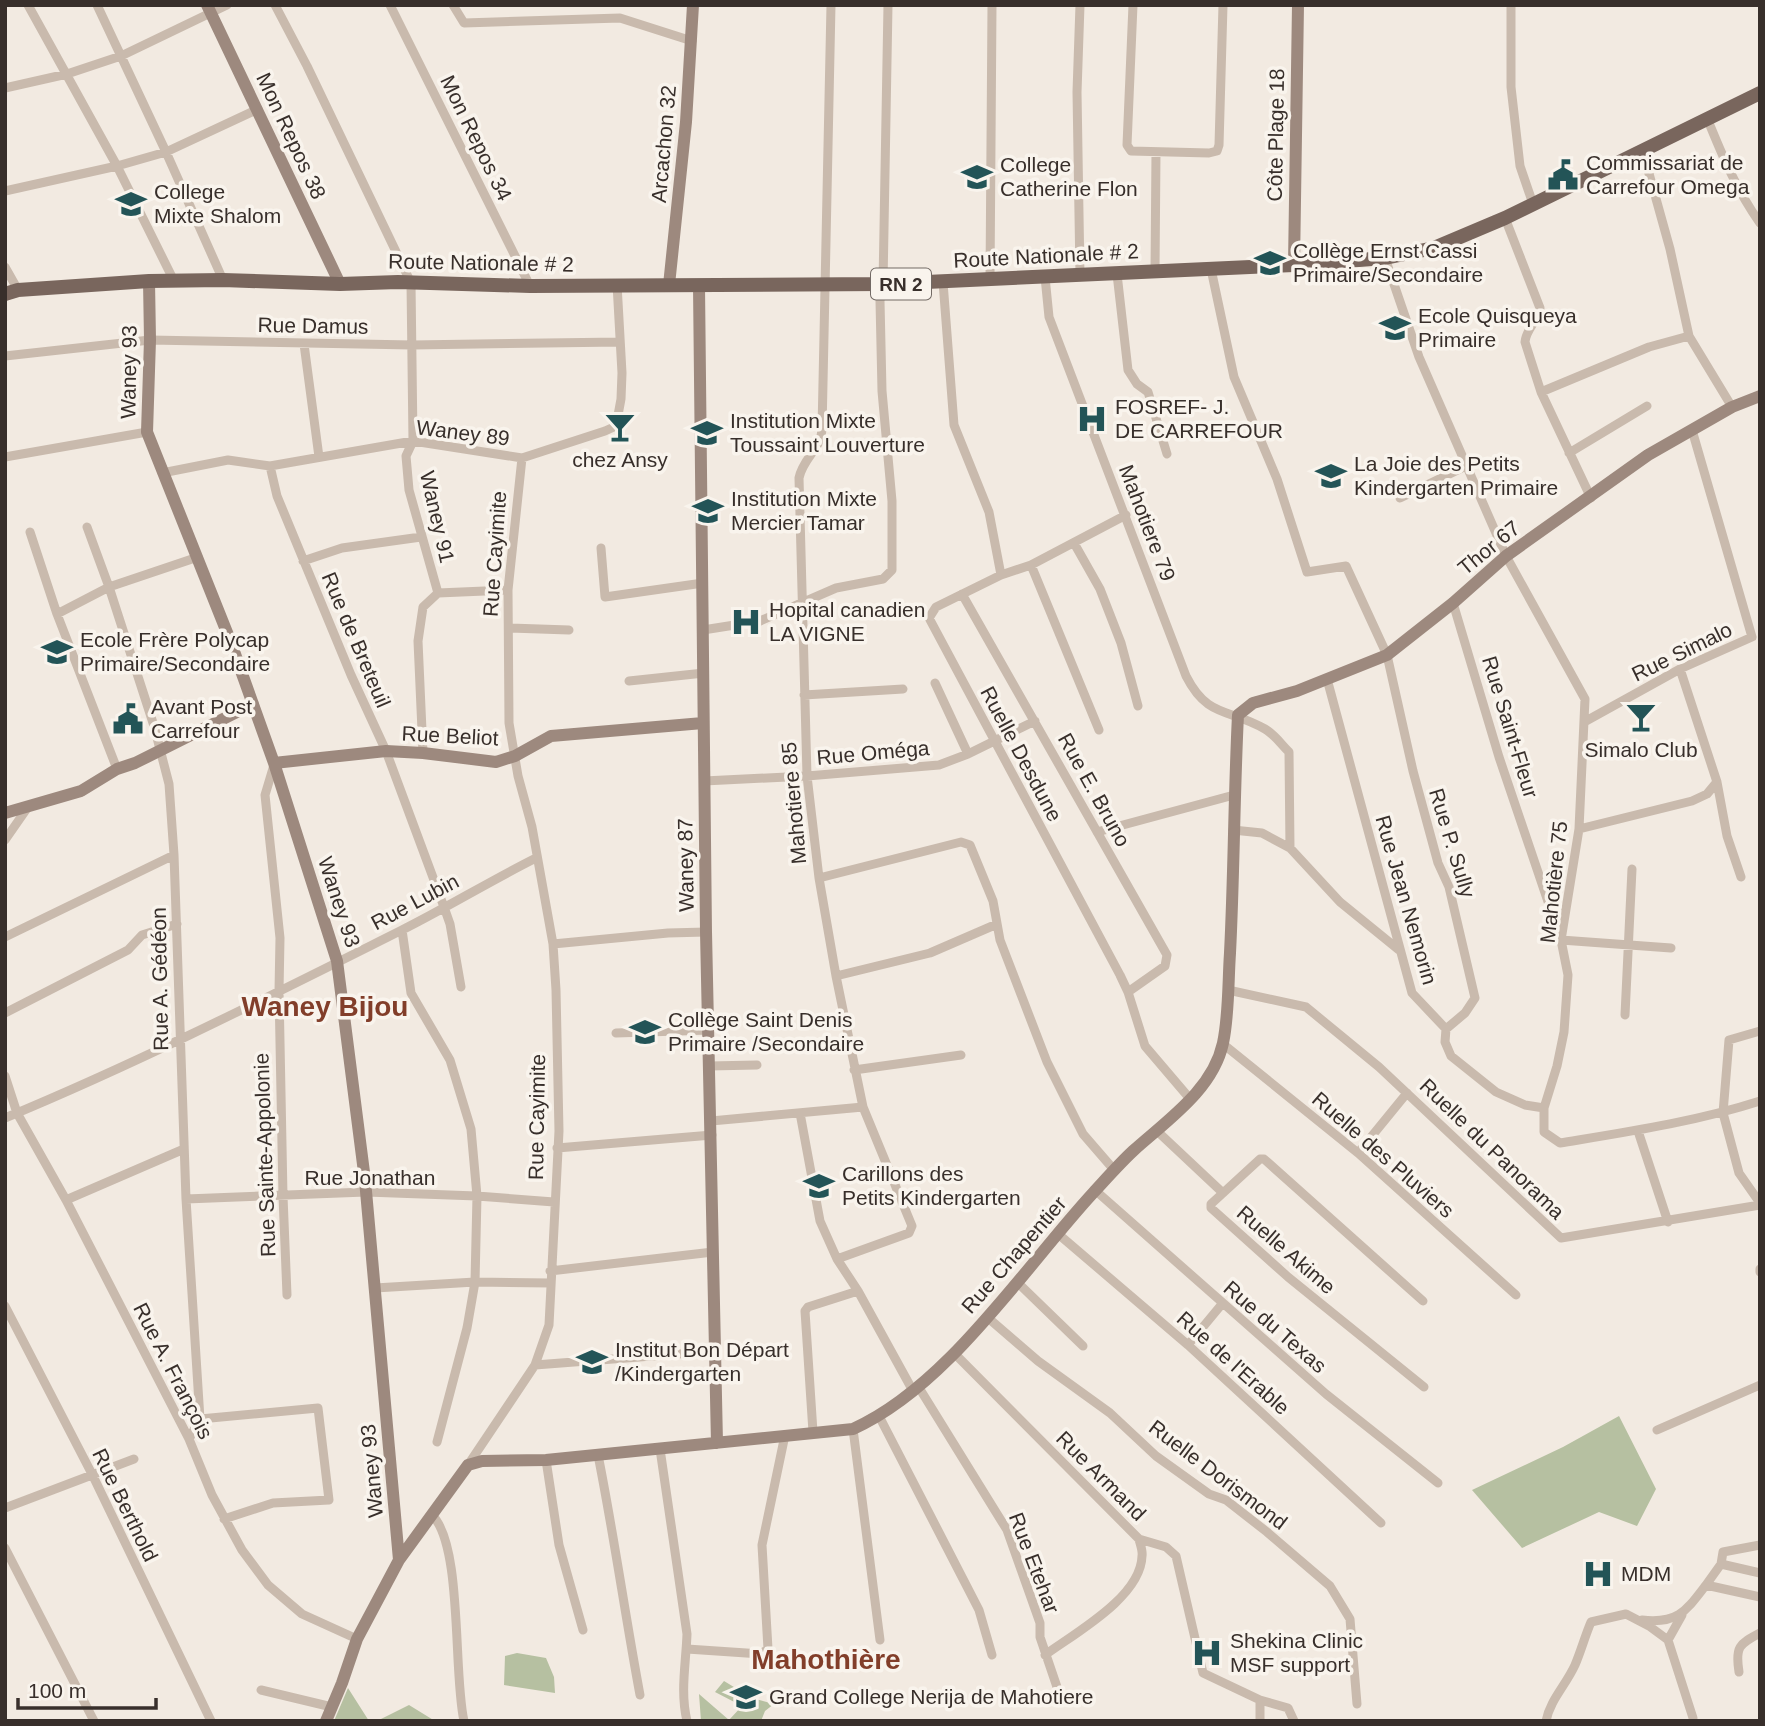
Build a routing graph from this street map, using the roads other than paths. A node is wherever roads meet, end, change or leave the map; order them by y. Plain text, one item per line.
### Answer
1 (28, 5) edge
2 (97, 5) edge
3 (227, 5) edge
4 (275, 5) edge
5 (390, 5) edge
6 (453, 5) edge
7 (693, 5) edge
8 (831, 5) edge
9 (888, 5) edge
10 (992, 5) edge
11 (1080, 5) edge
12 (1133, 5) edge
13 (1223, 5) edge
14 (1298, 5) edge
15 (1511, 5) edge
16 (209, 9) edge
17 (692, 41) junction
18 (121, 56) junction
19 (67, 74) junction
20 (5, 88) edge
21 (1760, 93) edge
22 (258, 110) junction
23 (1707, 118) junction
24 (166, 152) junction
25 (1156, 152) junction
26 (1643, 152) junction
27 (117, 166) junction
28 (5, 191) edge
29 (1532, 204) junction
30 (1505, 219) junction
31 (1760, 223) edge
32 (1385, 258) junction
33 (1294, 265) junction
34 (5, 267) edge
35 (1211, 269) junction
36 (1155, 271) junction
37 (1117, 274) junction
38 (1080, 275) junction
39 (1045, 276) junction
40 (223, 280) junction
41 (149, 281) junction
42 (174, 281) junction
43 (990, 281) junction
44 (943, 282) junction
45 (411, 283) junction
46 (340, 284) junction
47 (617, 284) junction
48 (670, 285) junction
49 (825, 285) junction
50 (883, 285) junction
51 (530, 286) junction
52 (699, 286) junction
53 (12, 292) edge
54 (1689, 336) junction
55 (150, 340) junction
56 (620, 342) junction
57 (304, 344) junction
58 (412, 345) junction
59 (5, 356) edge
60 (1541, 392) junction
61 (1760, 396) edge
62 (1647, 406) dead end
63 (1732, 407) junction
64 (1692, 430) junction
65 (147, 432) junction
66 (413, 441) junction
67 (1569, 453) junction
68 (1167, 454) dead end
69 (5, 457) edge
70 (319, 457) junction
71 (522, 458) junction
72 (271, 466) junction
73 (1466, 466) junction
74 (162, 473) junction
75 (1400, 498) dead end
76 (1591, 498) junction
77 (1126, 515) junction
78 (87, 527) dead end
79 (30, 532) dead end
80 (421, 537) junction
81 (1074, 543) junction
82 (601, 548) dead end
83 (1506, 556) junction
84 (198, 557) junction
85 (303, 561) junction
86 (1031, 565) junction
87 (1001, 575) junction
88 (703, 583) junction
89 (109, 587) junction
90 (508, 590) junction
91 (438, 593) junction
92 (962, 594) junction
93 (803, 603) junction
94 (1453, 603) junction
95 (57, 614) junction
96 (510, 628) junction
97 (569, 630) dead end
98 (703, 630) junction
99 (1387, 655) junction
100 (1680, 669) junction
101 (704, 673) junction
102 (1327, 679) junction
103 (629, 681) dead end
104 (935, 683) dead end
105 (902, 689) dead end
106 (804, 695) junction
107 (253, 705) junction
108 (1138, 706) dead end
109 (1238, 715) junction
110 (1035, 721) junction
111 (1586, 721) junction
112 (703, 723) junction
113 (1098, 730) dead end
114 (994, 741) junction
115 (162, 750) junction
116 (386, 751) junction
117 (423, 753) junction
118 (968, 754) junction
119 (515, 756) junction
120 (274, 763) junction
121 (117, 769) junction
122 (807, 776) junction
123 (704, 781) junction
124 (1717, 782) junction
125 (1234, 795) junction
126 (28, 807) junction
127 (5, 813) edge
128 (1233, 830) junction
129 (1579, 830) junction
130 (1097, 832) junction
131 (5, 840) edge
132 (1290, 848) junction
133 (174, 855) junction
134 (536, 858) junction
135 (1632, 869) dead end
136 (1741, 877) dead end
137 (819, 878) junction
138 (444, 907) junction
139 (177, 924) junction
140 (997, 924) junction
141 (402, 930) junction
142 (706, 932) junction
143 (5, 937) edge
144 (1561, 940) junction
145 (553, 944) junction
146 (1628, 944) junction
147 (1671, 948) dead end
148 (1399, 950) junction
149 (337, 961) junction
150 (836, 976) junction
151 (461, 987) dead end
152 (1228, 990) junction
153 (279, 991) junction
154 (1128, 992) junction
155 (5, 1013) edge
156 (1625, 1015) dead end
157 (1446, 1029) junction
158 (709, 1030) junction
159 (1760, 1031) edge
160 (616, 1033) dead end
161 (179, 1039) junction
162 (1223, 1044) junction
163 (961, 1055) dead end
164 (757, 1065) dead end
165 (709, 1066) junction
166 (854, 1070) junction
167 (5, 1076) edge
168 (1407, 1093) junction
169 (1191, 1100) junction
170 (1760, 1101) edge
171 (863, 1107) junction
172 (1544, 1108) junction
173 (17, 1113) junction
174 (800, 1113) junction
175 (1723, 1113) junction
176 (5, 1118) edge
177 (711, 1128) junction
178 (1157, 1131) junction
179 (1638, 1131) junction
180 (558, 1148) junction
181 (184, 1149) junction
182 (1358, 1153) junction
183 (1115, 1171) junction
184 (1096, 1191) junction
185 (366, 1192) junction
186 (1223, 1194) junction
187 (283, 1196) junction
188 (477, 1196) junction
189 (186, 1199) junction
190 (66, 1200) junction
191 (554, 1202) junction
192 (1760, 1204) edge
193 (1668, 1222) junction
194 (1057, 1233) junction
195 (713, 1252) junction
196 (837, 1259) junction
197 (550, 1271) junction
198 (475, 1282) junction
199 (550, 1283) junction
200 (1018, 1283) junction
201 (375, 1288) junction
202 (858, 1291) junction
203 (287, 1295) dead end
204 (1516, 1295) dead end
205 (1423, 1301) dead end
206 (1222, 1304) junction
207 (5, 1306) edge
208 (987, 1317) junction
209 (1188, 1345) junction
210 (1083, 1346) dead end
211 (717, 1352) junction
212 (954, 1353) junction
213 (534, 1365) junction
214 (1760, 1384) edge
215 (1424, 1387) dead end
216 (915, 1388) junction
217 (879, 1416) junction
218 (200, 1419) junction
219 (853, 1429) junction
220 (1657, 1430) dead end
221 (813, 1432) junction
222 (785, 1435) junction
223 (189, 1439) junction
224 (437, 1442) dead end
225 (717, 1443) junction
226 (660, 1449) junction
227 (598, 1455) junction
228 (134, 1459) dead end
229 (546, 1460) junction
230 (468, 1465) junction
231 (93, 1476) junction
232 (1438, 1483) dead end
233 (5, 1508) edge
234 (432, 1515) junction
235 (224, 1519) junction
236 (1381, 1523) dead end
237 (1139, 1539) junction
238 (1760, 1545) edge
239 (5, 1548) edge
240 (399, 1560) junction
241 (1721, 1564) junction
242 (1760, 1573) edge
243 (1706, 1585) junction
244 (1760, 1597) edge
245 (1682, 1615) junction
246 (1637, 1619) junction
247 (583, 1630) dead end
248 (1760, 1633) edge
249 (357, 1639) junction
250 (880, 1640) dead end
251 (1668, 1640) junction
252 (687, 1649) junction
253 (992, 1655) dead end
254 (1045, 1656) junction
255 (1739, 1672) dead end
256 (1057, 1687) dead end
257 (261, 1690) dead end
258 (640, 1695) dead end
259 (1260, 1700) junction
260 (1356, 1704) dead end
261 (332, 1707) junction
262 (1693, 1720) edge
263 (94, 1721) edge
264 (211, 1721) edge
265 (326, 1721) edge
266 (464, 1721) edge
267 (687, 1721) edge
268 (1260, 1721) edge
269 (1294, 1721) edge
270 (1546, 1721) edge

1 - 19 street
2 - 18 street
3 - 16 street
4 - 45 street
5 - 51 street, Mon Repos 34
6 - 17 street
7 - 17 street, Arcachon 32
8 - 49 street, Mahotiere 85
9 - 50 street
10 - 43 street
11 - 38 street
12 - 25 street
13 - 25 street
14 - 33 street, Côte Plage 18
15 - 29 street
16 - 18 street
16 - 22 street, Mon Repos 38
17 - 48 street, Arcachon 32
18 - 19 street
18 - 24 street
19 - 20 street
19 - 27 street
21 - 23 main road, Route Nationale # 2 / RN 2
22 - 24 street
22 - 46 street, Mon Repos 38
23 - 26 main road, Route Nationale # 2 / RN 2
23 - 31 street
24 - 27 street
24 - 40 street
25 - 36 street
26 - 29 main road, Route Nationale # 2 / RN 2
26 - 54 street
27 - 28 street
27 - 42 street
29 - 30 main road, Route Nationale # 2 / RN 2
30 - 32 main road, Route Nationale # 2 / RN 2
30 - 60 street
32 - 33 main road, Route Nationale # 2 / RN 2
32 - 73 street, Mahotière 75
33 - 35 main road, Route Nationale # 2 / RN 2
34 - 53 street
35 - 36 main road, Route Nationale # 2 / RN 2
35 - 99 street
36 - 37 main road, Route Nationale # 2 / RN 2
37 - 38 main road, Route Nationale # 2 / RN 2
37 - 68 street
38 - 39 main road, Route Nationale # 2 / RN 2
39 - 43 main road, Route Nationale # 2 / RN 2
39 - 77 street, Mahotiere 79
40 - 42 main road, Route Nationale # 2 / RN 2
40 - 46 main road, Route Nationale # 2 / RN 2
41 - 42 main road, Route Nationale # 2 / RN 2
41 - 53 main road, Route Nationale # 2 / RN 2
41 - 55 street, Waney 93
43 - 44 main road, Route Nationale # 2 / RN 2
44 - 50 main road, Route Nationale # 2 / RN 2
44 - 87 street
45 - 46 main road, Route Nationale # 2 / RN 2
45 - 51 main road, Route Nationale # 2 / RN 2
45 - 58 street, Waney 91
47 - 48 main road, Route Nationale # 2 / RN 2
47 - 51 main road, Route Nationale # 2 / RN 2
47 - 56 street, Waney 89
48 - 52 main road, Route Nationale # 2 / RN 2
49 - 50 main road, Route Nationale # 2 / RN 2
49 - 52 main road, Route Nationale # 2 / RN 2
49 - 93 street, Mahotiere 85
50 - 93 street
52 - 88 street, Waney 87
54 - 60 street
54 - 63 street
55 - 57 street, Rue Damus
55 - 59 street, Rue Damus
55 - 65 street, Waney 93
56 - 58 street, Rue Damus
56 - 71 street, Waney 89
57 - 58 street, Rue Damus
57 - 70 street
58 - 66 street, Waney 91
60 - 67 street
61 - 63 street, Thor 67
62 - 67 street
63 - 64 street, Thor 67
64 - 76 street, Thor 67
64 - 100 street, Rue Simalo
65 - 69 street
65 - 74 street, Waney 93
66 - 70 street, Waney 89
66 - 71 street, Waney 89
66 - 80 street, Waney 91
67 - 76 street
70 - 72 street, Waney 89
71 - 90 street, Rue Cayimite
72 - 74 street, Waney 89
72 - 85 street, Rue de Breteuil
73 - 75 street
73 - 83 street, Mahotière 75
74 - 84 street, Waney 93
76 - 83 street, Thor 67
77 - 81 street, Ruelle Desdune
77 - 109 street, Mahotiere 79
78 - 89 street, Rue A. Gédéon
79 - 95 street
80 - 85 street
80 - 91 street, Waney 91
81 - 86 street, Ruelle Desdune
81 - 108 street
82 - 88 street
83 - 94 street, Thor 67
83 - 111 street, Mahotière 75
84 - 89 street
84 - 107 street, Waney 93
85 - 116 street, Rue de Breteuil
86 - 87 street, Ruelle Desdune
86 - 113 street
87 - 92 street, Ruelle Desdune
88 - 98 street, Waney 87
89 - 95 street
89 - 115 street, Rue A. Gédéon
90 - 91 street
90 - 96 street, Rue Cayimite
91 - 117 street, Waney 91
92 - 110 street, Rue E. Bruno
92 - 114 street, Ruelle Desdune
93 - 98 street
93 - 106 street, Mahotiere 85
94 - 99 street, Thor 67
94 - 144 street, Rue Saint-Fleur
95 - 121 street
96 - 97 street
96 - 119 street, Rue Cayimite
98 - 101 street, Waney 87
99 - 102 street, Thor 67
99 - 157 street, Rue P. Sully
100 - 111 street, Rue Simalo
100 - 124 street
101 - 103 street
101 - 112 street, Waney 87
102 - 109 street, Thor 67
102 - 148 street, Rue Jean Nemorin
104 - 118 street
105 - 106 street
106 - 122 street, Mahotiere 85
107 - 115 street
107 - 120 street, Waney 93
109 - 125 street, Rue Chapentier
109 - 132 street, Mahotiere 79
110 - 114 street, Rue Oméga
110 - 130 street, Rue E. Bruno
111 - 129 street, Mahotière 75
112 - 119 street, Rue Beliot
112 - 123 street, Waney 87
114 - 118 street, Rue Oméga
114 - 154 street, Ruelle Desdune
115 - 121 street
115 - 133 street, Rue A. Gédéon
116 - 117 street, Rue Beliot
116 - 120 street, Rue Beliot
116 - 138 street, Rue de Breteuil
117 - 119 street, Rue Beliot
118 - 122 street, Rue Oméga
119 - 134 street, Rue Cayimite
120 - 149 street, Waney 93
120 - 153 street, Rue Sainte-Appolonie
121 - 126 street
122 - 123 street, Rue Oméga
122 - 137 street, Mahotiere 85
123 - 142 street, Waney 87
124 - 129 street
124 - 136 street
125 - 128 street, Rue Chapentier
125 - 130 street
126 - 127 street
126 - 131 street
128 - 132 street
128 - 152 street, Rue Chapentier
129 - 144 street, Mahotière 75
130 - 154 street, Rue E. Bruno
132 - 148 street
133 - 139 street, Rue A. Gédéon
133 - 143 street
134 - 138 street, Rue Lubin
134 - 145 street, Rue Cayimite
135 - 146 street
137 - 140 street
137 - 150 street, Mahotiere 85
138 - 141 street, Rue Lubin
138 - 151 street, Rue de Breteuil
139 - 155 street
139 - 161 street, Rue A. Gédéon
140 - 150 street
140 - 183 street
141 - 149 street, Rue Lubin
141 - 188 street
142 - 145 street
142 - 158 street, Waney 87
144 - 146 street
144 - 172 street, Mahotière 75
145 - 180 street, Rue Cayimite
146 - 147 street
146 - 156 street
148 - 157 street, Rue Jean Nemorin
149 - 153 street, Rue Lubin
149 - 185 street, Waney 93
150 - 166 street, Mahotiere 85
152 - 162 street, Rue Chapentier
152 - 168 street, Ruelle du Panorama
153 - 161 street, Rue Lubin
153 - 187 street, Rue Sainte-Appolonie
154 - 169 street, Ruelle Desdune
157 - 172 street, Rue Jean Nemorin
158 - 160 street
158 - 165 street, Waney 87
159 - 175 street
161 - 173 street, Rue Lubin
161 - 181 street, Rue A. Gédéon
162 - 169 street, Rue Chapentier
162 - 182 street, Ruelle des Pluviers
163 - 166 street
164 - 165 street
165 - 177 street, Waney 87
166 - 171 street, Mahotiere 85
167 - 173 street, Rue A. François
168 - 182 street
168 - 193 street, Ruelle du Panorama
169 - 178 street, Rue Chapentier
170 - 175 street
171 - 174 street
171 - 196 street, Mahotiere 85
172 - 179 street
173 - 176 street, Rue Lubin
173 - 190 street, Rue A. François
174 - 177 street
174 - 196 street, Rue Etehar
175 - 179 street
175 - 192 street
177 - 180 street
177 - 195 street, Waney 87
178 - 183 street, Rue Chapentier
178 - 186 street, Ruelle Akime
179 - 193 street
180 - 191 street, Rue Cayimite
181 - 189 street, Rue A. Gédéon
181 - 190 street
182 - 204 street, Ruelle des Pluviers
183 - 184 street, Rue Chapentier
184 - 194 street, Rue Chapentier
184 - 206 street, Rue du Texas
185 - 187 street, Rue Jonathan
185 - 188 street, Rue Jonathan
185 - 201 street, Waney 93
186 - 205 street
186 - 215 street, Ruelle Akime
187 - 189 street, Rue Jonathan
187 - 203 street, Rue Sainte-Appolonie
188 - 191 street, Rue Jonathan
188 - 198 street
189 - 218 street, Rue A. Gédéon
190 - 223 street, Rue A. François
191 - 197 street, Rue Cayimite
192 - 193 street, Ruelle du Panorama
194 - 200 street, Rue Chapentier
194 - 209 street, Rue de l'Erable
195 - 197 street
195 - 211 street, Waney 87
196 - 202 street, Rue Etehar
197 - 199 street, Rue Cayimite
198 - 199 street
198 - 201 street
198 - 224 street
199 - 213 street, Rue Cayimite
200 - 208 street, Rue Chapentier
200 - 210 street
201 - 240 street, Waney 93
202 - 216 street, Rue Etehar
202 - 221 street
206 - 209 street
206 - 232 street, Rue du Texas
207 - 231 street, Rue Berthold
208 - 212 street, Rue Chapentier
208 - 260 street, Ruelle Dorismond
209 - 236 street, Rue de l'Erable
211 - 213 street
211 - 225 street, Waney 87
212 - 216 street, Rue Chapentier
212 - 237 street, Rue Armand
213 - 230 street, Rue Cayimite
214 - 220 street
216 - 217 street, Rue Chapentier
216 - 254 street, Rue Etehar
217 - 219 street, Rue Chapentier
217 - 253 street
218 - 223 street
218 - 235 street
219 - 221 street, Rue Chapentier
219 - 250 street
221 - 222 street, Rue Chapentier
222 - 225 street, Rue Chapentier
222 - 252 street
223 - 235 street, Rue A. François
225 - 226 street, Rue Chapentier
226 - 227 street, Rue Chapentier
226 - 252 street
227 - 229 street, Rue Chapentier
227 - 258 street
228 - 231 street
229 - 230 street, Rue Chapentier
229 - 247 street
230 - 234 street, Rue Cayimite
231 - 233 street
231 - 264 street, Rue Berthold
234 - 240 street, Rue Cayimite
234 - 266 street
235 - 249 street, Rue A. François
237 - 254 street
237 - 259 street, Rue Armand
238 - 241 street
239 - 263 street
240 - 249 street, Rue Cayimite
241 - 242 street
241 - 243 street
243 - 244 street
243 - 245 street
245 - 246 street
245 - 251 street
246 - 251 street
246 - 270 street
248 - 255 street
249 - 261 street, Rue Cayimite
251 - 262 street
252 - 267 street
254 - 256 street, Rue Etehar
257 - 261 street
259 - 268 street
259 - 269 street
261 - 265 street, Rue Cayimite

